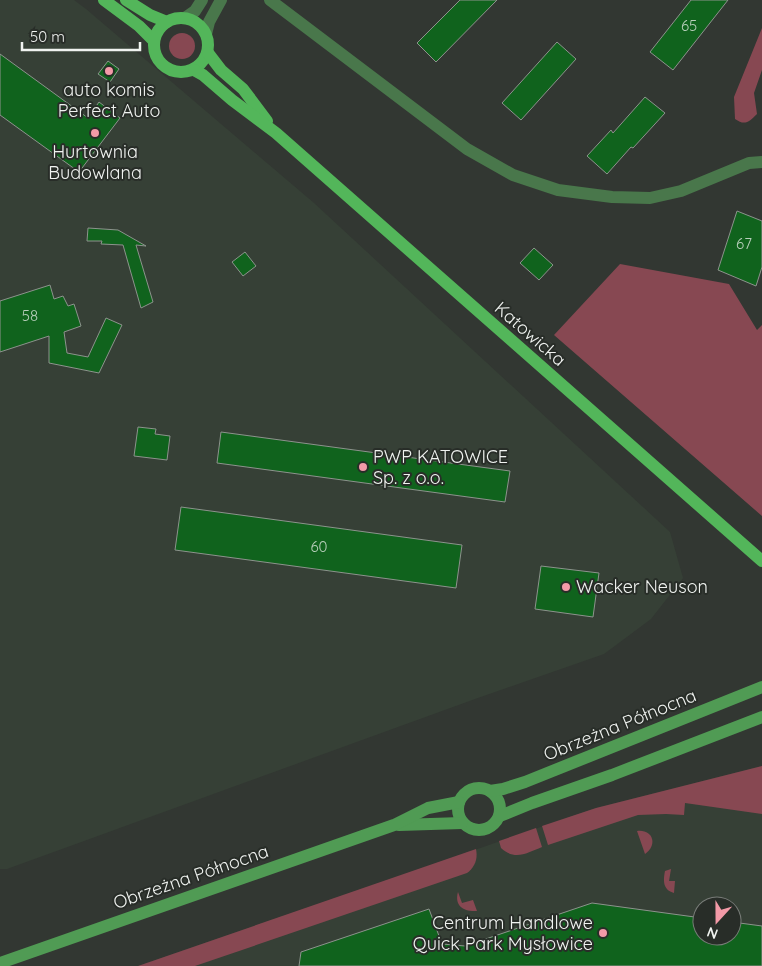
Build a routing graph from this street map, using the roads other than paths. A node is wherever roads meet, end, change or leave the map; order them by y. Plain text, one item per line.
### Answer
1 (104, 0) edge
2 (126, 0) edge
3 (202, 0) edge
4 (222, 0) edge
5 (270, 0) edge
6 (185, 18) junction
7 (167, 22) junction
8 (206, 34) junction
9 (154, 41) junction
10 (208, 53) junction
11 (194, 70) junction
12 (276, 133) junction
13 (762, 162) edge
14 (762, 561) edge
15 (762, 687) edge
16 (762, 717) edge
17 (490, 790) junction
18 (459, 802) junction
19 (500, 816) junction
20 (462, 823) junction
21 (394, 825) junction
22 (0, 963) edge

1 - 9 main road
2 - 7 main road
3 - 6 street
4 - 8 street
5 - 13 street
6 - 7 main road
6 - 8 main road
7 - 9 main road
8 - 10 main road
9 - 11 main road
10 - 11 main road
10 - 12 main road, Katowicka
11 - 12 main road, Katowicka
12 - 14 main road, Katowicka
15 - 17 street, Obrzeżna Północna
16 - 19 street, Obrzeżna Północna
17 - 18 street, Obrzeżna Północna
17 - 19 street
18 - 20 street
18 - 21 street, Obrzeżna Północna
19 - 20 street, Obrzeżna Północna
20 - 21 street, Obrzeżna Północna
21 - 22 street, Obrzeżna Północna

